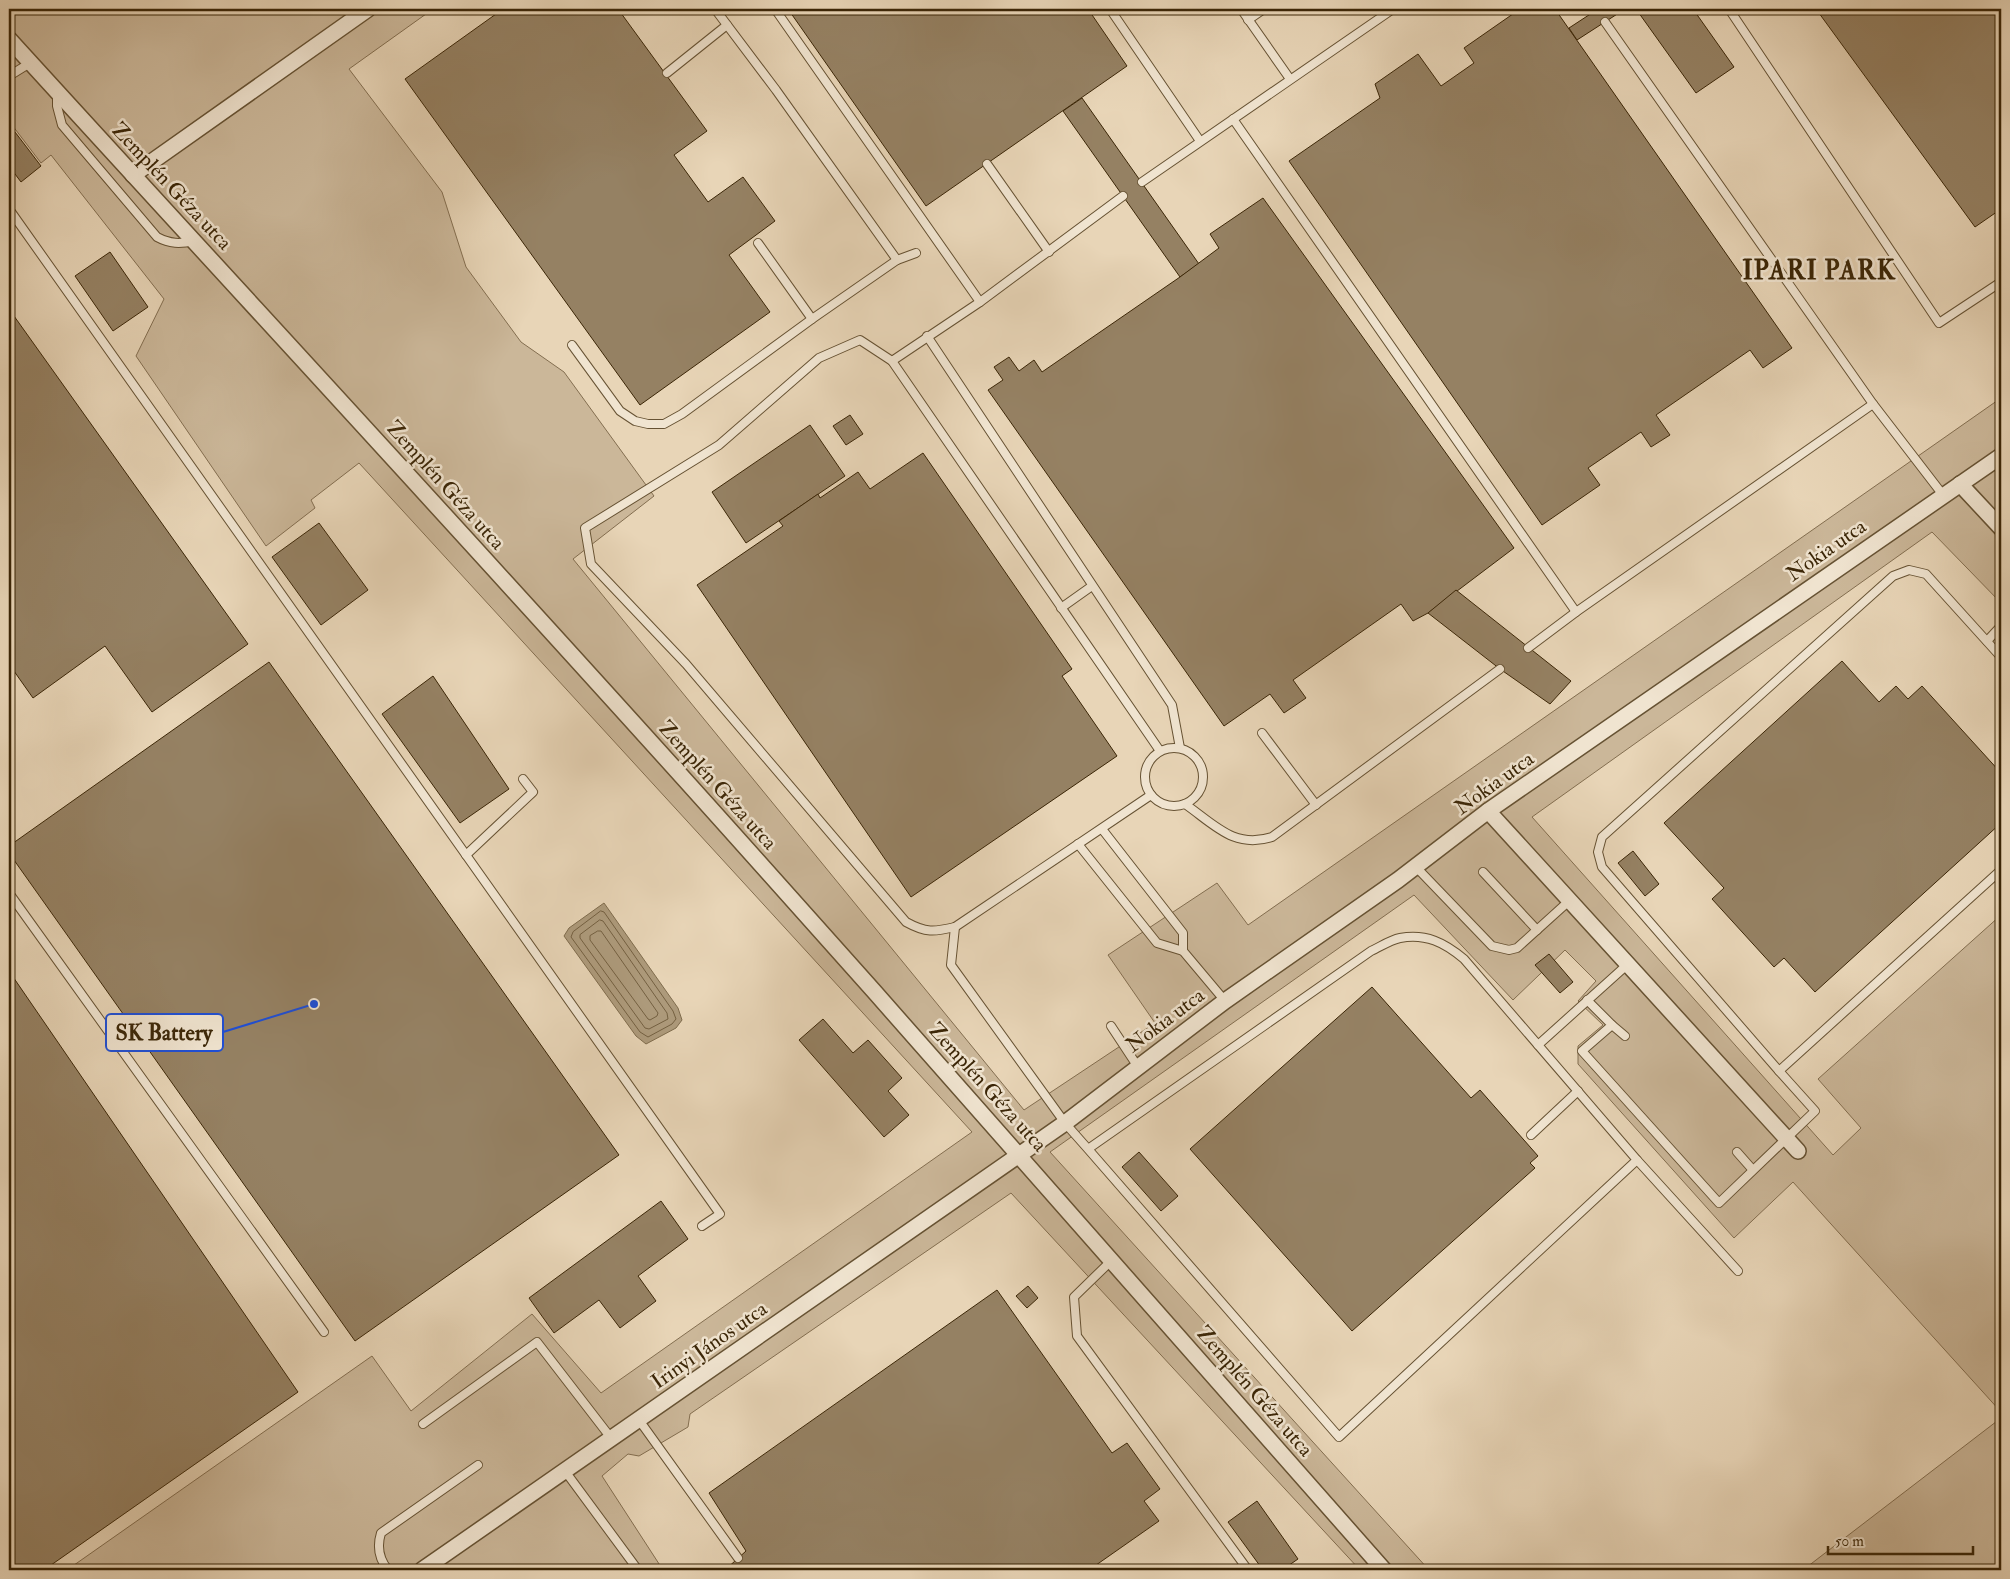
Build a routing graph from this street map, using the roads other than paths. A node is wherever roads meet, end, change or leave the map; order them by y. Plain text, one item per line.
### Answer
1 (368, 9) edge
2 (715, 9) edge
3 (775, 9) edge
4 (1110, 9) edge
5 (1241, 9) edge
6 (1264, 9) edge
7 (1393, 9) edge
8 (1729, 9) edge
9 (1248, 20) junction
10 (1606, 22) dead end
11 (727, 25) junction
12 (9, 39) edge
13 (30, 62) junction
14 (668, 74) dead end
15 (9, 76) edge
16 (1290, 79) junction
17 (57, 92) junction
18 (1233, 118) junction
19 (1200, 141) junction
20 (987, 164) dead end
21 (133, 176) junction
22 (1142, 182) dead end
23 (1123, 196) dead end
24 (9, 209) edge
25 (194, 241) junction
26 (758, 243) dead end
27 (1049, 252) junction
28 (916, 253) dead end
29 (897, 260) junction
30 (2001, 282) edge
31 (980, 302) junction
32 (812, 319) junction
33 (927, 336) junction
34 (572, 345) dead end
35 (892, 361) junction
36 (1873, 404) junction
37 (2001, 456) edge
38 (1960, 484) junction
39 (1943, 495) junction
40 (2001, 528) edge
41 (1092, 586) junction
42 (1061, 608) junction
43 (1576, 612) junction
44 (2001, 626) edge
45 (1987, 641) junction
46 (1528, 648) dead end
47 (2001, 657) edge
48 (1500, 669) dead end
49 (1262, 733) dead end
50 (1180, 748) junction
51 (1160, 751) junction
52 (523, 779) dead end
53 (1151, 795) junction
54 (1185, 804) junction
55 (1316, 805) junction
56 (1488, 811) junction
57 (1102, 829) junction
58 (1078, 844) junction
59 (466, 854) junction
60 (1416, 867) junction
61 (2001, 870) edge
62 (1483, 872) dead end
63 (9, 893) edge
64 (1570, 900) junction
65 (955, 927) junction
66 (1537, 930) junction
67 (1183, 951) junction
68 (1628, 964) junction
69 (1588, 1000) junction
70 (1225, 1001) junction
71 (1612, 1025) junction
72 (1111, 1026) dead end
73 (1625, 1036) dead end
74 (1538, 1045) junction
75 (1138, 1067) junction
76 (1779, 1071) junction
77 (1578, 1091) junction
78 (1065, 1123) junction
79 (1531, 1135) dead end
80 (1785, 1137) junction
81 (1088, 1148) junction
82 (1798, 1151) dead end
83 (1737, 1152) dead end
84 (1019, 1154) junction
85 (1637, 1160) junction
86 (1752, 1169) junction
87 (702, 1226) dead end
88 (1112, 1260) junction
89 (1738, 1271) dead end
90 (324, 1332) dead end
91 (639, 1420) junction
92 (423, 1424) dead end
93 (611, 1438) junction
94 (478, 1465) dead end
95 (565, 1470) junction
96 (738, 1558) dead end
97 (388, 1570) edge
98 (422, 1570) edge
99 (638, 1570) edge
100 (1248, 1570) edge
101 (1384, 1570) edge

1 - 21 street
2 - 11 lane
3 - 31 lane
4 - 19 lane
5 - 9 lane
6 - 9 lane
7 - 16 lane
8 - 30 lane
9 - 16 lane
10 - 36 lane
11 - 14 lane
11 - 29 lane
12 - 13 street, Zemplén Géza utca
13 - 15 lane
13 - 17 street, Zemplén Géza utca
16 - 18 lane
17 - 21 street, Zemplén Géza utca
17 - 25 lane
18 - 19 lane
18 - 43 lane
19 - 22 lane
20 - 27 lane
21 - 25 street, Zemplén Géza utca
23 - 27 lane
24 - 59 lane
25 - 84 street, Zemplén Géza utca
26 - 32 lane
27 - 31 lane
28 - 29 lane
29 - 32 lane
31 - 33 lane
32 - 34 lane
33 - 35 lane
33 - 41 lane
35 - 42 lane
35 - 65 lane
36 - 39 lane
36 - 43 lane
37 - 38 street, Nokia utca
38 - 39 street, Nokia utca
38 - 40 street
39 - 56 street, Nokia utca
41 - 42 lane
41 - 50 lane
42 - 51 lane
43 - 46 lane
44 - 45 lane
45 - 47 lane
45 - 76 lane
48 - 55 lane
49 - 55 lane
50 - 51 lane
50 - 54 lane
51 - 53 lane
52 - 59 lane
53 - 54 lane
53 - 57 lane
54 - 55 lane
56 - 60 street, Nokia utca
56 - 64 street
57 - 58 lane
57 - 67 lane
58 - 65 lane
58 - 67 lane
59 - 87 lane
60 - 66 lane
60 - 70 street, Nokia utca
61 - 76 lane
62 - 66 lane
63 - 90 lane
64 - 66 lane
64 - 68 street
65 - 78 lane
67 - 70 lane
68 - 69 lane
68 - 80 street
69 - 71 lane
69 - 74 lane
70 - 75 street, Nokia utca
71 - 73 lane
71 - 86 lane
72 - 75 lane
74 - 77 lane
74 - 81 lane
75 - 78 street, Nokia utca
76 - 80 lane
77 - 79 lane
77 - 85 lane
78 - 81 lane
78 - 84 street, Nokia utca
80 - 82 street
80 - 86 lane
81 - 85 lane
83 - 86 lane
84 - 88 street, Zemplén Géza utca
84 - 91 street, Irinyi János utca
85 - 89 lane
88 - 100 lane
88 - 101 street, Zemplén Géza utca
91 - 93 street, Irinyi János utca
91 - 96 lane
92 - 93 lane
93 - 95 street, Irinyi János utca
94 - 97 lane
95 - 98 street, Irinyi János utca
95 - 99 lane

